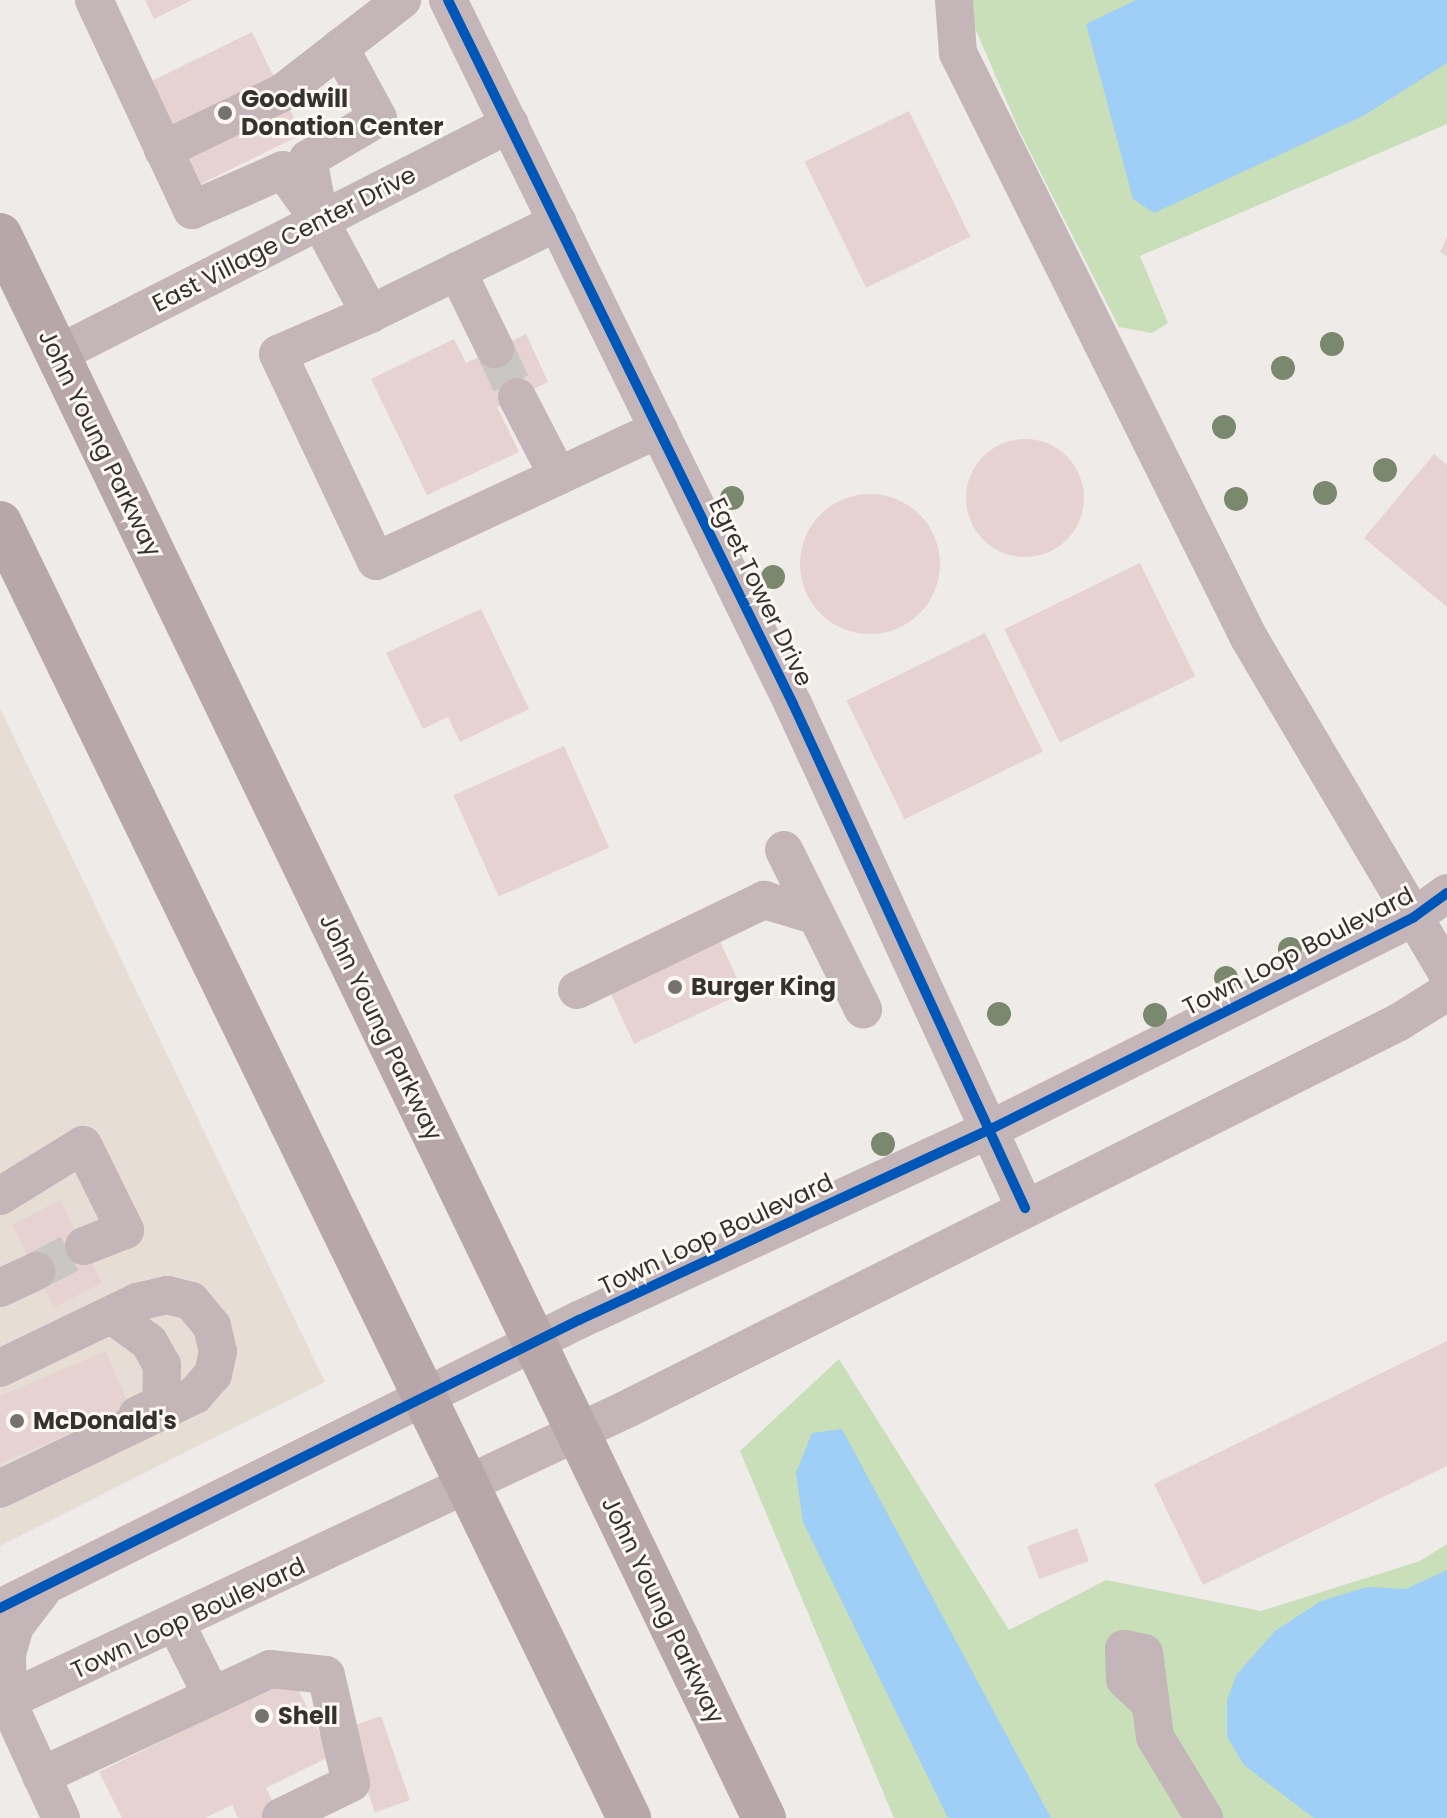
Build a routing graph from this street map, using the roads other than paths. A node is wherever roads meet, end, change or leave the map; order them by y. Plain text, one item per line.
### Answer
1 (94, 0) edge
2 (402, 0) edge
3 (448, 0) edge
4 (954, 0) edge
5 (340, 48) junction
6 (510, 124) junction
7 (163, 150) junction
8 (320, 221) junction
9 (558, 222) junction
10 (0, 235) edge
11 (457, 271) junction
12 (370, 314) junction
13 (495, 349) tunnel mouth
14 (58, 354) junction
15 (517, 397) tunnel mouth
16 (659, 429) junction
17 (558, 476) junction
18 (6, 551) edge
19 (784, 850) dead end
20 (1447, 893) edge
21 (817, 916) junction
22 (1414, 917) junction
23 (1447, 973) edge
24 (577, 990) dead end
25 (1447, 992) edge
26 (863, 1009) dead end
27 (991, 1129) junction
28 (0, 1196) edge
29 (1025, 1208) junction
30 (84, 1246) tunnel mouth
31 (36, 1271) tunnel mouth
32 (0, 1288) edge
33 (534, 1344) junction
34 (0, 1368) edge
35 (0, 1379) edge
36 (426, 1401) junction
37 (124, 1432) junction
38 (577, 1433) junction
39 (467, 1485) junction
40 (0, 1489) edge
41 (46, 1586) junction
42 (0, 1608) edge
43 (176, 1624) junction
44 (211, 1694) junction
45 (1144, 1697) dead end
46 (4, 1704) edge
47 (47, 1805) edge
48 (281, 1817) edge
49 (629, 1818) edge
50 (764, 1818) edge
51 (1204, 1818) edge

1 - 7 street
2 - 5 street
3 - 6 street, Egret Tower Drive
4 - 22 street
5 - 7 street
5 - 8 street
6 - 8 street, East Village Center Drive
6 - 9 street, Egret Tower Drive
7 - 8 street
8 - 12 street
8 - 14 street, East Village Center Drive
9 - 11 street
9 - 16 street, Egret Tower Drive
10 - 14 highway, John Young Parkway
11 - 12 street
11 - 13 street
12 - 17 street
14 - 33 highway, John Young Parkway
15 - 17 street
16 - 17 street
16 - 27 street, Egret Tower Drive
18 - 36 highway
19 - 21 street
20 - 22 street, Town Loop Boulevard
21 - 24 street
21 - 26 street
22 - 23 street
22 - 27 street, Town Loop Boulevard
25 - 29 street, Town Loop Boulevard
27 - 29 street, Egret Tower Drive
27 - 33 street, Town Loop Boulevard
28 - 30 street
29 - 38 street, Town Loop Boulevard
31 - 32 street
33 - 36 street, Town Loop Boulevard
33 - 38 highway, John Young Parkway
34 - 37 street
35 - 37 street
36 - 39 highway
36 - 41 street, Town Loop Boulevard
37 - 40 street
38 - 39 street, Town Loop Boulevard
38 - 50 highway, John Young Parkway
39 - 43 street, Town Loop Boulevard
39 - 49 highway
41 - 42 street, Town Loop Boulevard
41 - 46 street
43 - 44 street
43 - 46 street, Town Loop Boulevard
44 - 47 street
44 - 48 street
45 - 51 street
46 - 47 street

